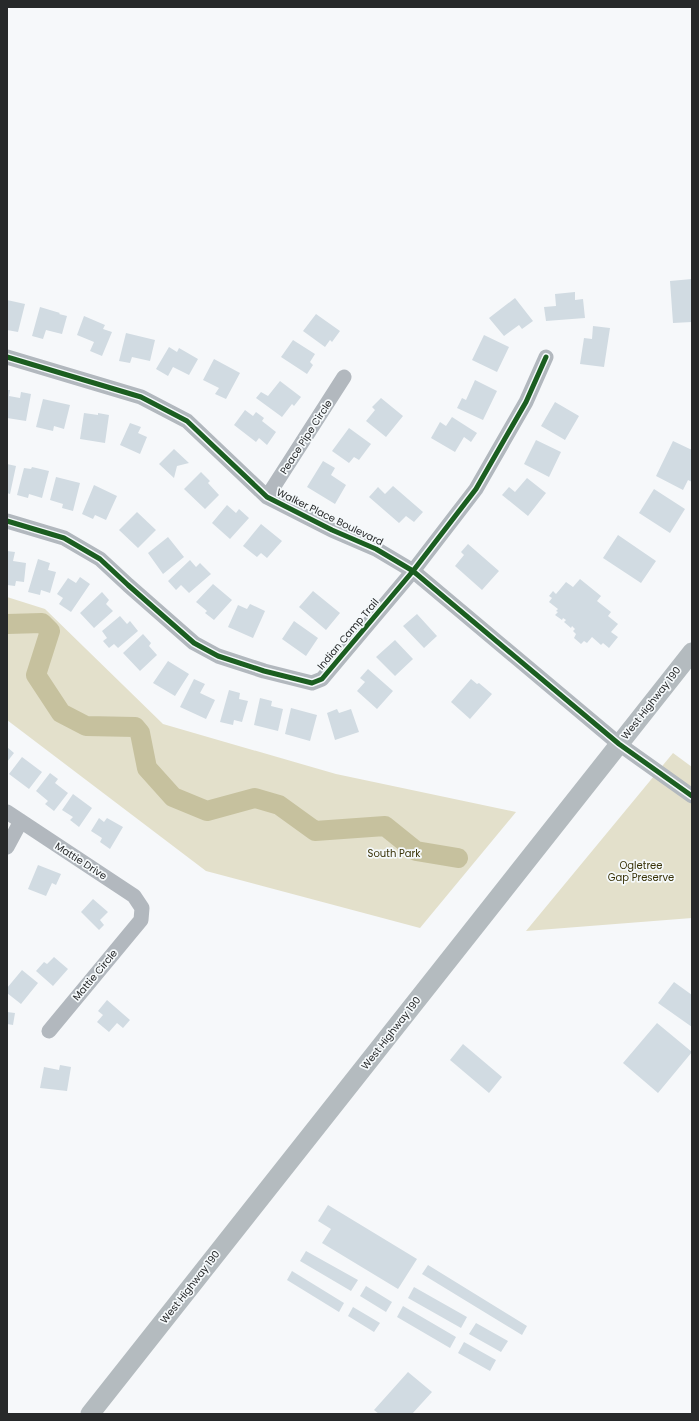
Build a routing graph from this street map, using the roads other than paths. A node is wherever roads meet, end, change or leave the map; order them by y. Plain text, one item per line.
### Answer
1 (7, 357) edge
2 (546, 357) dead end
3 (344, 377) dead end
4 (267, 497) junction
5 (7, 520) edge
6 (413, 571) junction
7 (692, 652) edge
8 (619, 744) junction
9 (692, 796) edge
10 (7, 812) edge
11 (21, 821) junction
12 (7, 847) edge
13 (141, 920) joint
14 (49, 1031) dead end
15 (90, 1414) edge

1 - 4 street, Walker Place Boulevard
2 - 6 street, Indian Camp Trail
3 - 4 street, Peace Pipe Circle
4 - 6 street, Walker Place Boulevard
5 - 6 street, Indian Camp Trail
6 - 8 street, Walker Place Boulevard
7 - 8 main road, West Highway 190
8 - 9 street, Walker Place Boulevard
8 - 15 main road, West Highway 190
10 - 11 street, Mattie Drive
11 - 12 street
11 - 13 street, Mattie Drive
13 - 14 street, Mattie Circle

